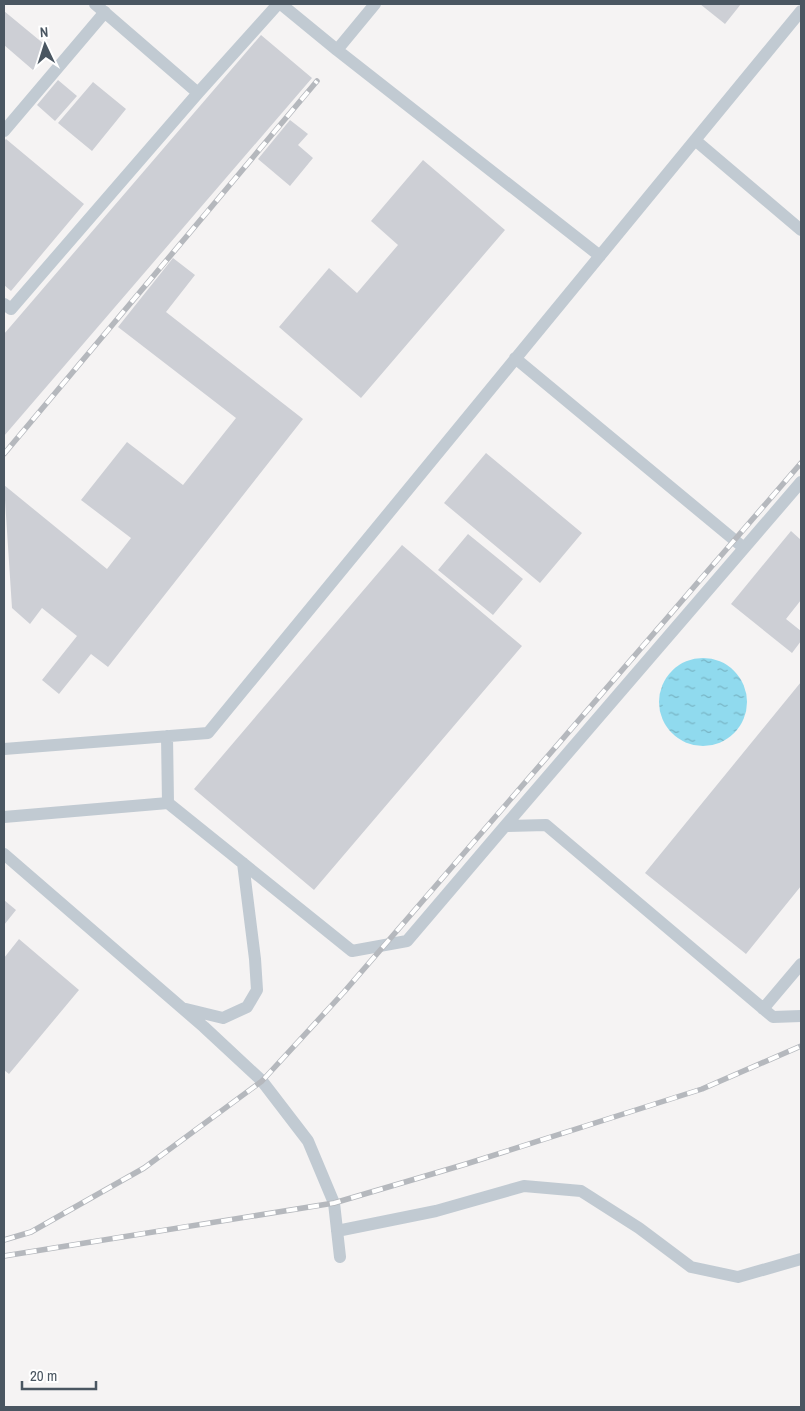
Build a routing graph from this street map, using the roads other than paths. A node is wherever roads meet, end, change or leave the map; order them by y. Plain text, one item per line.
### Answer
1 (279, 4) edge
2 (375, 4) edge
3 (796, 4) edge
4 (100, 8) edge
5 (801, 9) edge
6 (337, 50) junction
7 (198, 92) junction
8 (4, 131) edge
9 (695, 140) junction
10 (801, 230) edge
11 (600, 256) junction
12 (4, 304) edge
13 (515, 358) junction
14 (801, 482) edge
15 (744, 548) junction
16 (167, 736) junction
17 (4, 749) edge
18 (168, 803) junction
19 (4, 816) edge
20 (505, 826) junction
21 (4, 854) edge
22 (243, 863) junction
23 (801, 964) edge
24 (184, 1009) junction
25 (763, 1009) junction
26 (801, 1016) edge
27 (337, 1232) junction
28 (340, 1257) dead end
29 (801, 1259) edge

1 - 6 lane
1 - 7 lane
2 - 6 lane
3 - 5 lane
4 - 7 lane
4 - 8 lane
5 - 9 lane
6 - 11 lane
7 - 12 lane
9 - 10 lane
9 - 11 lane
11 - 13 lane
13 - 15 lane
13 - 16 lane
14 - 15 lane
15 - 20 lane
16 - 17 lane
16 - 18 lane
18 - 19 lane
18 - 22 lane
20 - 22 lane
20 - 25 lane
21 - 24 lane
22 - 24 lane
23 - 25 lane
24 - 27 lane
25 - 26 lane
27 - 28 lane
27 - 29 lane

